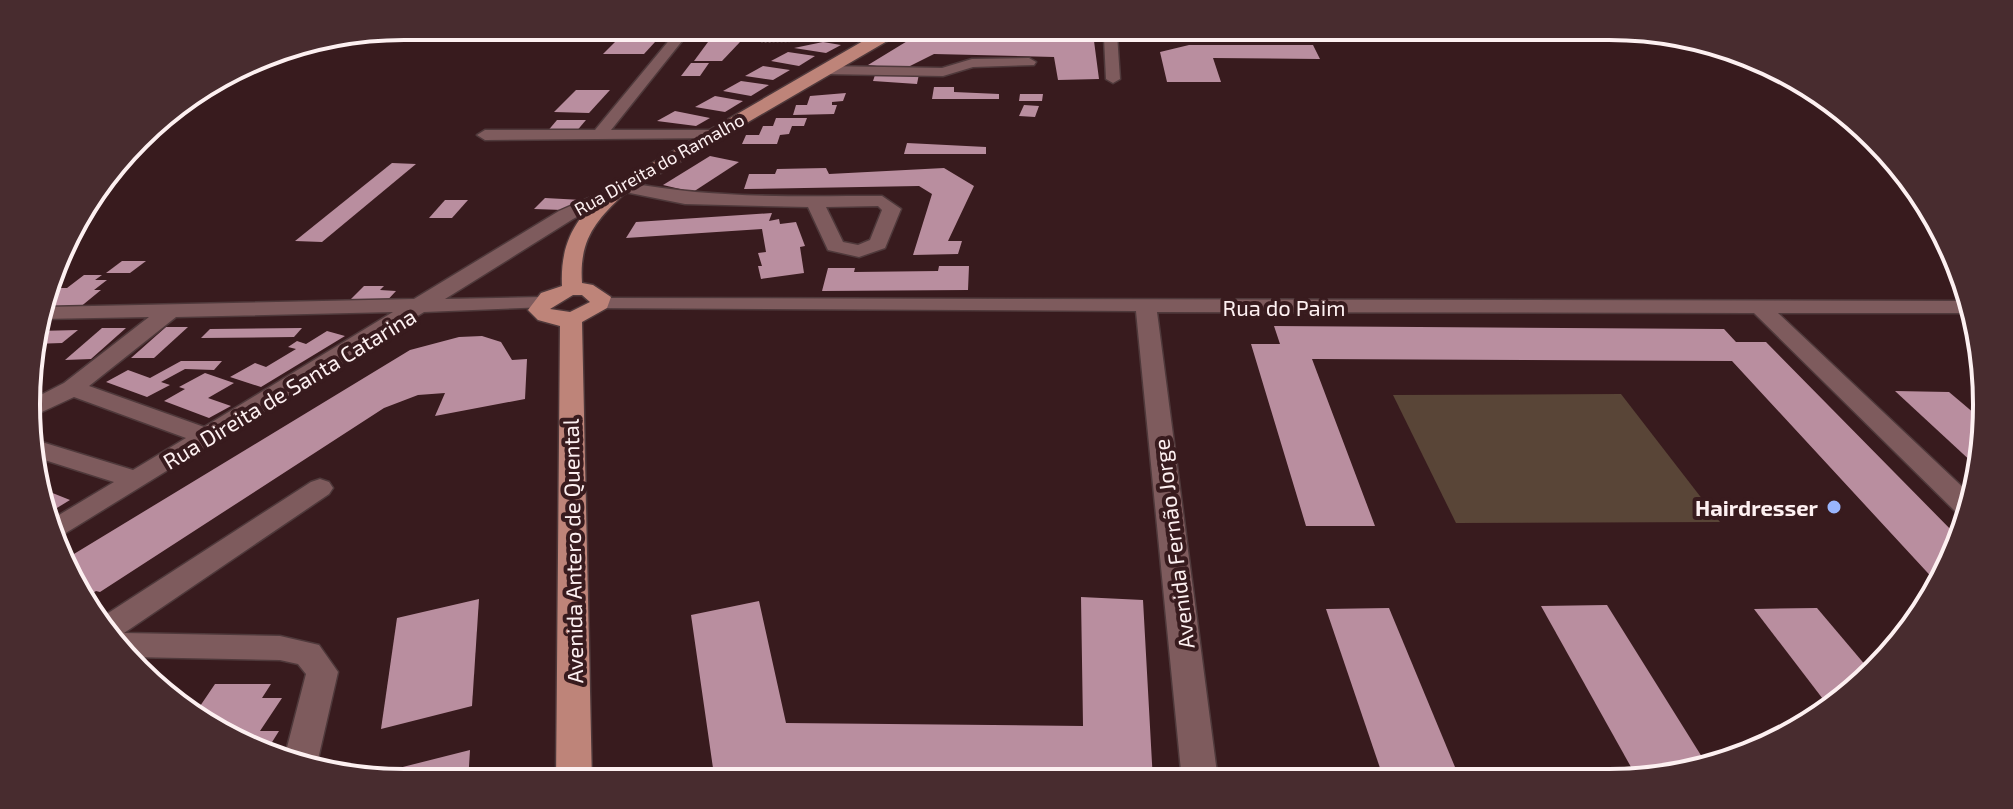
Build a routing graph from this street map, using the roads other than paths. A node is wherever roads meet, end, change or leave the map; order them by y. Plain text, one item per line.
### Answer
1 (677, 40) edge
2 (877, 40) edge
3 (1110, 40) edge
4 (1029, 62) dead end
5 (825, 70) junction
6 (1113, 79) dead end
7 (600, 134) junction
8 (485, 135) dead end
9 (713, 135) junction
10 (621, 189) junction
11 (815, 202) dead end
12 (572, 289) junction
13 (541, 303) junction
14 (600, 304) junction
15 (1759, 306) junction
16 (1146, 307) junction
17 (1960, 307) edge
18 (413, 308) junction
19 (173, 309) junction
20 (51, 313) edge
21 (571, 319) junction
22 (72, 388) junction
23 (40, 405) edge
24 (208, 437) junction
25 (43, 450) edge
26 (137, 480) junction
27 (320, 488) dead end
28 (1960, 501) edge
29 (61, 526) edge
30 (114, 624) edge
31 (130, 645) edge
32 (303, 755) edge
33 (574, 769) edge
34 (1199, 769) edge

1 - 7 street
2 - 5 main road, Rua Direita do Ramalho
3 - 6 street
4 - 5 street
5 - 9 main road, Rua Direita do Ramalho
7 - 8 street
7 - 9 street
9 - 10 main road, Rua Direita do Ramalho
10 - 11 street
10 - 12 main road
10 - 18 street, Rua Direita do Ramalho
12 - 13 main road
12 - 14 main road
13 - 18 street, Rua Direita de Santa Catarina
13 - 21 main road
14 - 16 street, Rua do Paim
14 - 21 main road
15 - 16 street, Rua do Paim
15 - 17 street, Rua do Paim
15 - 28 street
16 - 34 street, Avenida Fernão Jorge
18 - 19 street
18 - 24 street, Rua Direita de Santa Catarina
19 - 20 street
19 - 22 street
21 - 33 main road, Avenida Antero de Quental
22 - 23 street
22 - 24 street
24 - 26 street, Rua Direita de Santa Catarina
25 - 26 street
26 - 29 street, Rua Direita de Santa Catarina
27 - 30 street
31 - 32 street

